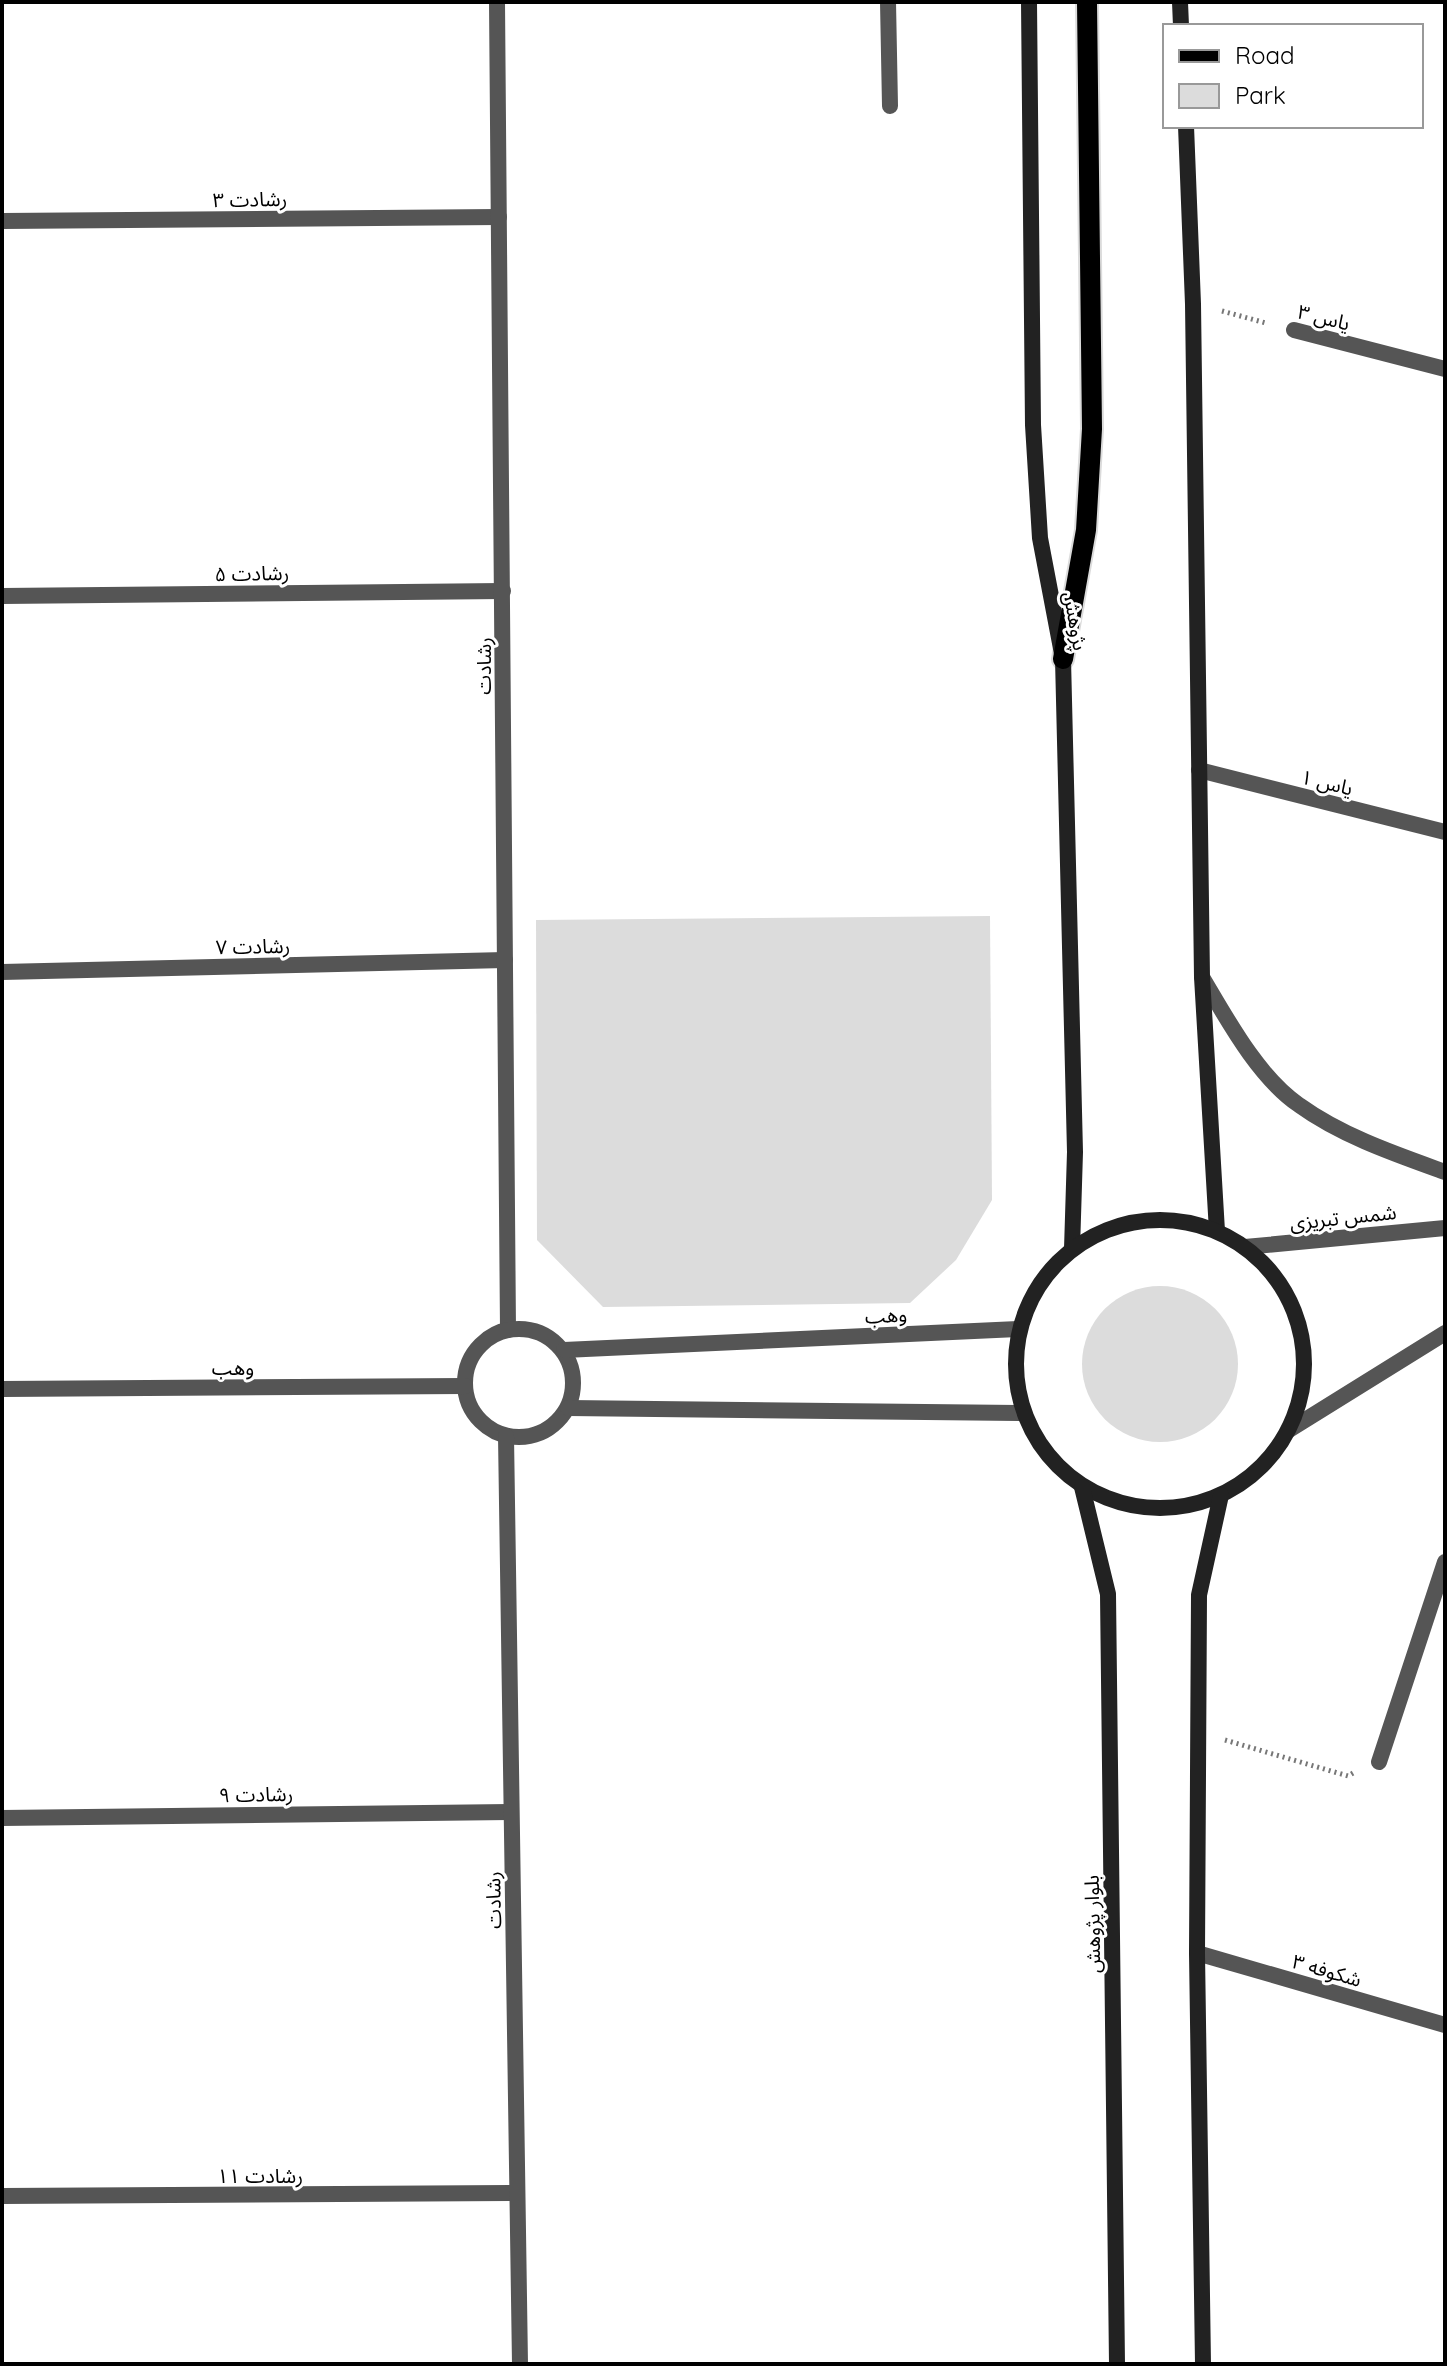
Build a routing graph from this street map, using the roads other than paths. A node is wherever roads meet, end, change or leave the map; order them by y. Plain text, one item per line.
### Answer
1 (497, 2) edge
2 (888, 2) edge
3 (1029, 2) edge
4 (1087, 2) edge
5 (1180, 2) edge
6 (1181, 24) edge
7 (890, 106) dead end
8 (1186, 128) edge
9 (499, 217) junction
10 (2, 221) edge
11 (1294, 330) road end
12 (1445, 369) edge
13 (503, 591) junction
14 (2, 596) edge
15 (1063, 659) junction
16 (1199, 770) junction
17 (1445, 832) edge
18 (505, 960) junction
19 (2, 972) edge
20 (1202, 977) junction
21 (1445, 1172) edge
22 (1445, 1228) edge
23 (1217, 1231) junction
24 (1245, 1247) junction
25 (1072, 1249) junction
26 (1018, 1329) junction
27 (508, 1330) junction
28 (1445, 1333) edge
29 (564, 1350) junction
30 (465, 1386) junction
31 (2, 1389) edge
32 (568, 1408) junction
33 (1023, 1413) junction
34 (1289, 1430) junction
35 (506, 1436) junction
36 (1082, 1487) junction
37 (1221, 1495) junction
38 (1445, 1562) edge
39 (1379, 1762) road end
40 (511, 1812) junction
41 (2, 1818) edge
42 (1197, 1953) junction
43 (1445, 2025) edge
44 (517, 2193) junction
45 (2, 2196) edge
46 (520, 2364) edge
47 (1117, 2364) edge
48 (1203, 2364) edge

1 - 9 street, رشادت
2 - 7 street
3 - 15 main road, پژوهش
4 - 15 main road
5 - 6 main road
8 - 16 main road
9 - 10 street, رشادت ۳
9 - 13 street, رشادت
11 - 12 street, یاس ۳
13 - 14 street, رشادت ۵
13 - 18 street, رشادت
15 - 25 main road, پژوهش
16 - 17 street, یاس ۱
16 - 20 main road
18 - 19 street, رشادت ۷
18 - 27 street, رشادت
20 - 21 street
20 - 23 main road
22 - 24 street, شمس تبریزی
23 - 24 main road
23 - 25 main road
24 - 34 main road
25 - 26 main road
26 - 29 street, وهب
26 - 33 main road
27 - 29 street
27 - 30 street
28 - 34 street
29 - 32 street
30 - 31 street, وهب
30 - 35 street
32 - 33 street
32 - 35 street
33 - 36 main road
34 - 37 main road
35 - 40 street, رشادت
36 - 37 main road
36 - 47 main road, بلوار پژوهش
37 - 42 main road
38 - 39 street
40 - 41 street, رشادت ۹
40 - 44 street, رشادت
42 - 43 street, شکوفه ۳
42 - 48 main road
44 - 45 street, رشادت ۱۱
44 - 46 street, رشادت

